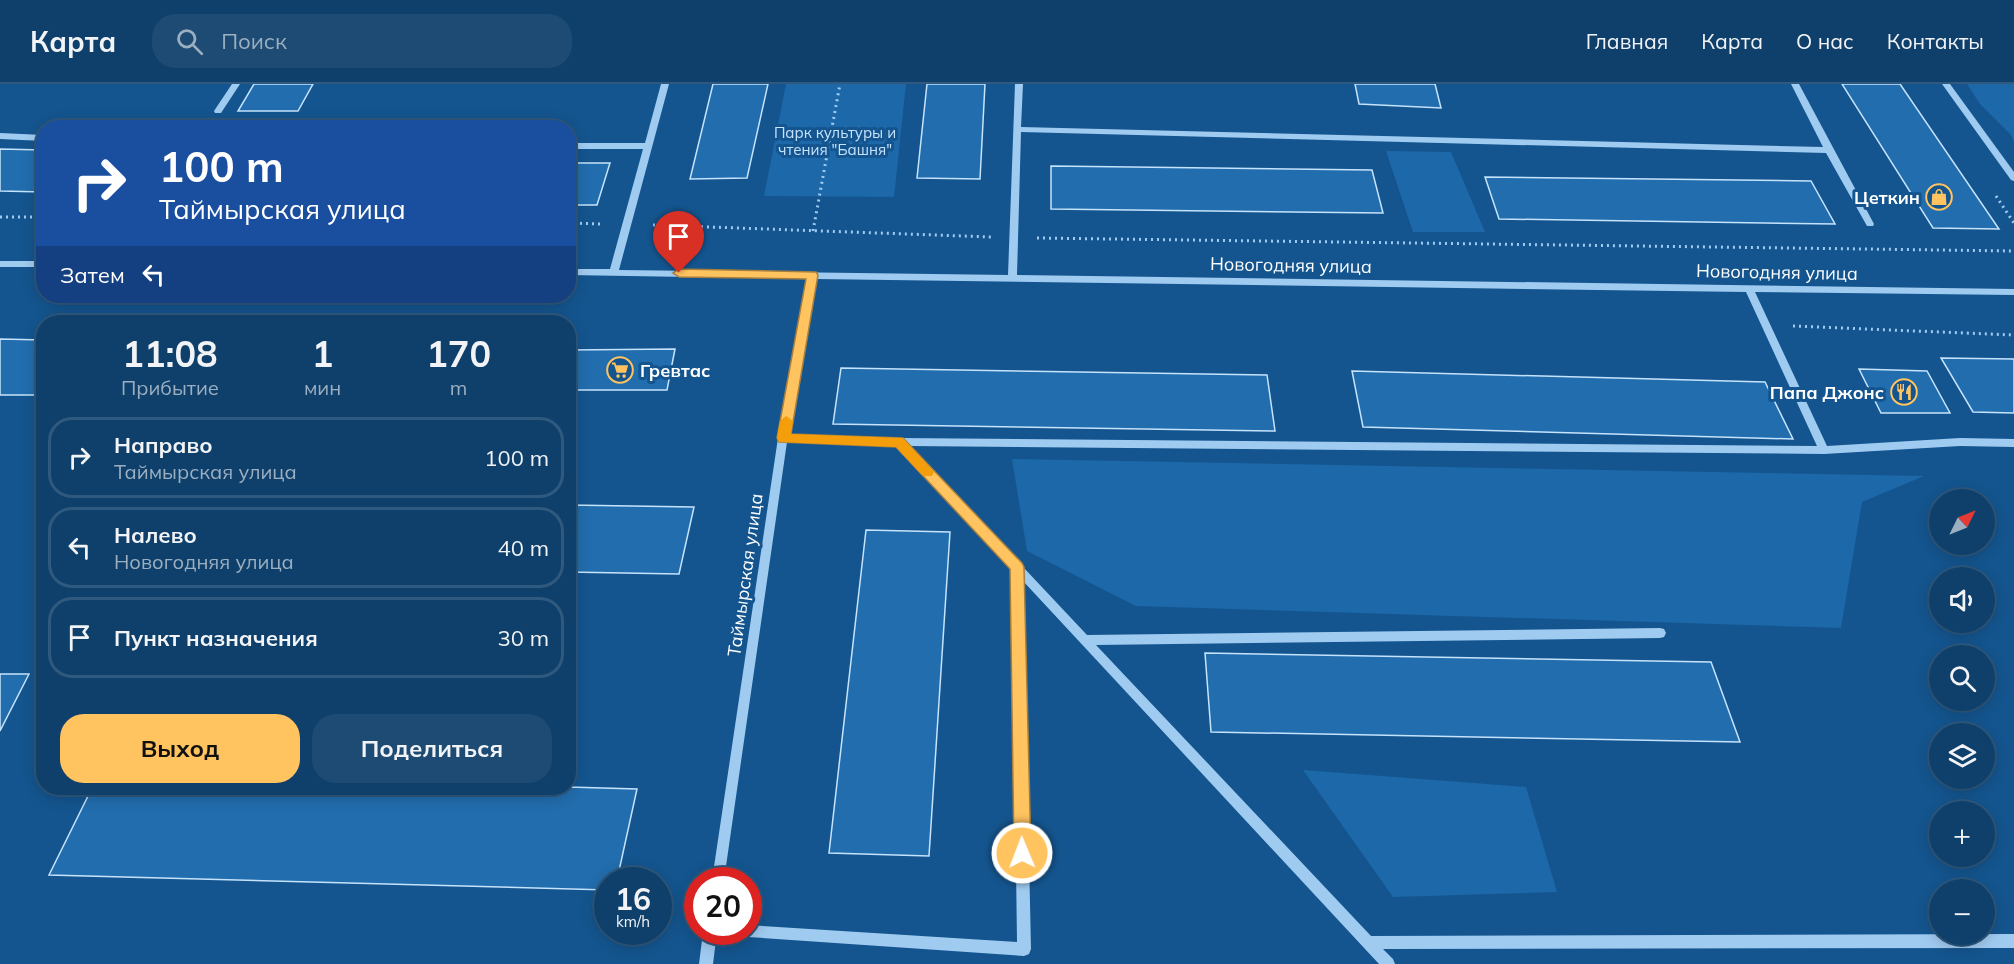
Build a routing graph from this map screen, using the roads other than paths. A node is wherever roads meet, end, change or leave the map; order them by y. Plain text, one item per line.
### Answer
1 (237, 84) edge
2 (664, 84) edge
3 (1019, 84) edge
4 (1795, 84) edge
5 (1946, 84) edge
6 (218, 111) dead end
7 (1017, 129) junction
8 (0, 136) edge
9 (36, 138) edge
10 (576, 146) edge
11 (648, 146) junction
12 (1829, 150) junction
13 (2014, 178) edge
14 (1870, 224) dead end
15 (0, 264) edge
16 (36, 264) edge
17 (576, 272) edge
18 (614, 272) junction
19 (812, 275) junction
20 (1012, 278) junction
21 (1749, 288) junction
22 (2014, 291) edge
23 (783, 438) junction
24 (899, 442) junction
25 (2014, 443) edge
26 (1824, 450) junction
27 (1017, 567) junction
28 (1660, 633) dead end
29 (1085, 640) junction
30 (720, 867) edge
31 (762, 933) edge
32 (2014, 941) edge
33 (1368, 943) junction
34 (708, 945) edge
35 (706, 964) edge
36 (1388, 964) edge

1 - 6 street
2 - 11 street
3 - 7 street
4 - 12 street
5 - 13 street
7 - 12 street
7 - 20 street
8 - 9 street
10 - 11 street
11 - 18 street
12 - 14 street
15 - 16 street
17 - 18 street, Новогодняя улица
18 - 19 street, Новогодняя улица
19 - 20 street, Новогодняя улица
19 - 23 street, Таймырская улица
20 - 21 street, Новогодняя улица
21 - 22 street, Новогодняя улица
21 - 26 street
23 - 24 street
23 - 30 street, Таймырская улица
24 - 26 street
24 - 27 street
25 - 26 street
27 - 29 street
27 - 31 street
28 - 29 street
29 - 33 street
32 - 33 street
33 - 36 street
34 - 35 street

